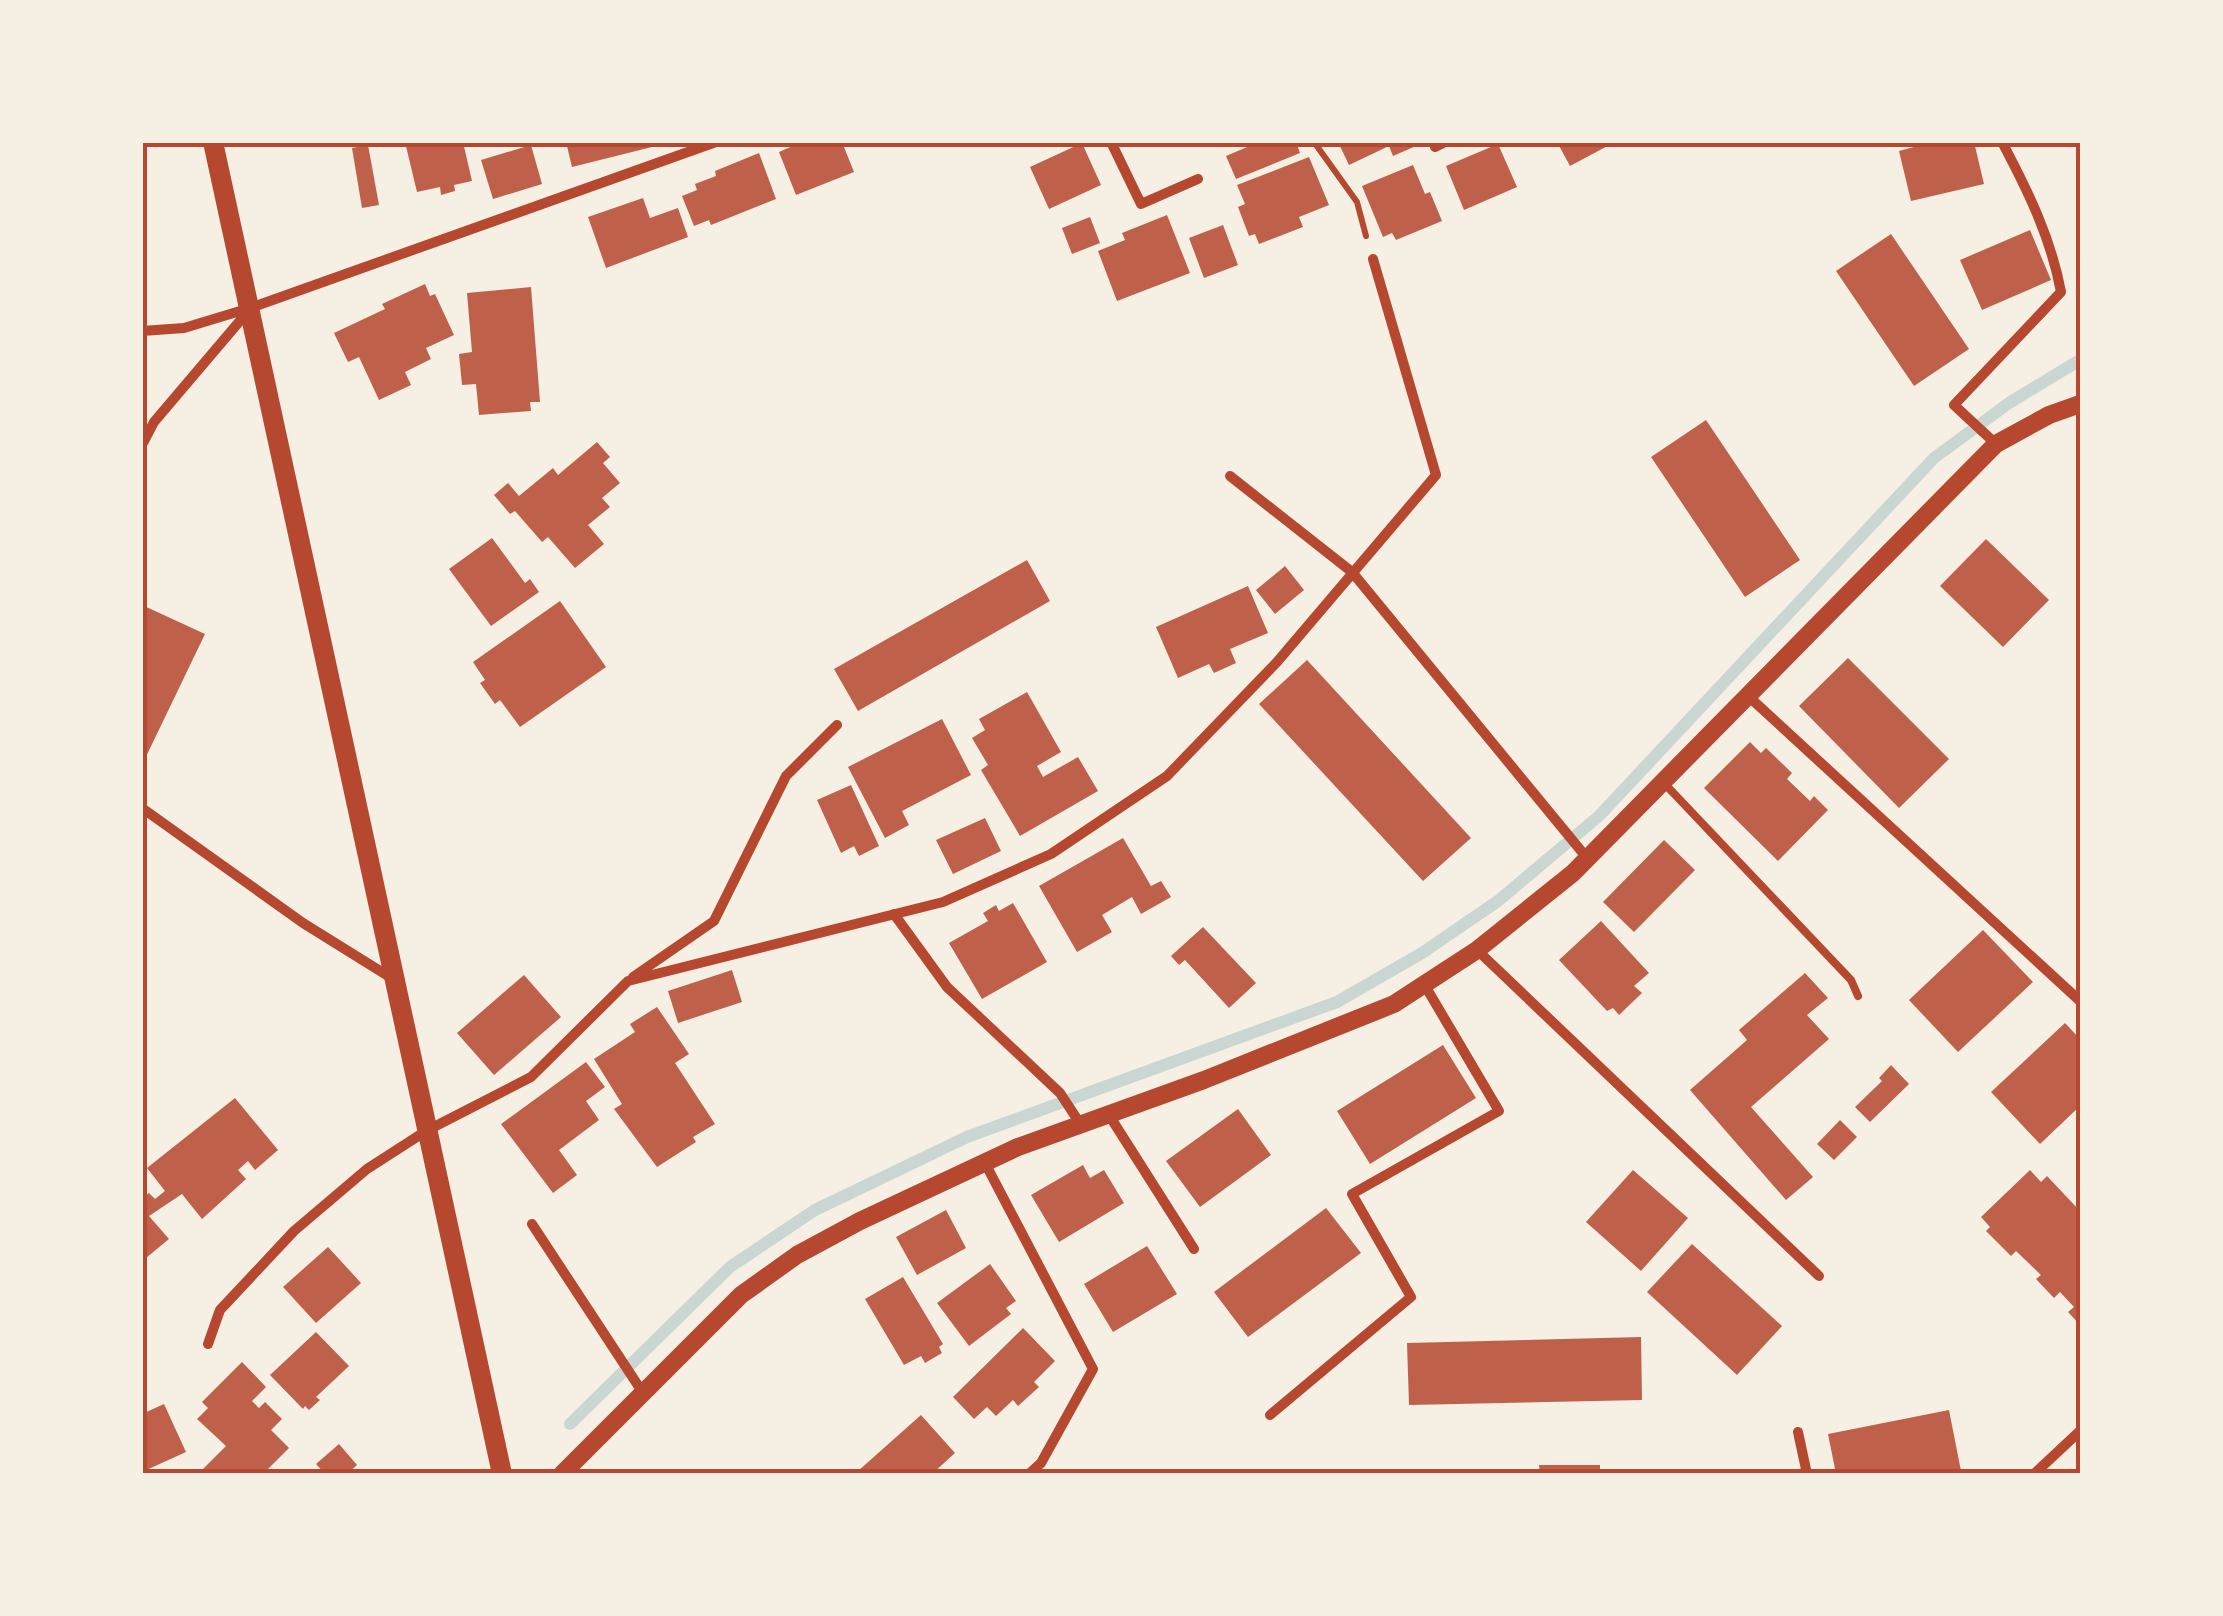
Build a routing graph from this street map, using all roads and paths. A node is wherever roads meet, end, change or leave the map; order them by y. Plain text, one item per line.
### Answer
1 (213, 142) edge
2 (716, 142) edge
3 (1111, 142) edge
4 (1314, 142) edge
5 (2002, 142) edge
6 (1198, 180) dead end
7 (1373, 259) joint
8 (250, 308) junction
9 (142, 331) edge
10 (2080, 404) edge
11 (1994, 442) junction
12 (142, 446) edge
13 (1230, 476) dead end
14 (1352, 572) junction
15 (1746, 695) junction
16 (837, 725) dead end
17 (1662, 780) junction
18 (142, 808) edge
19 (1586, 857) junction
20 (894, 914) junction
21 (1477, 950) junction
22 (393, 979) junction
23 (628, 981) junction
24 (1424, 984) junction
25 (1858, 996) dead end
26 (2080, 1001) edge
27 (1109, 1115) junction
28 (1080, 1123) junction
29 (426, 1130) junction
30 (985, 1163) junction
31 (532, 1224) dead end
32 (1194, 1248) dead end
33 (1819, 1276) dead end
34 (208, 1344) dead end
35 (639, 1386) junction
36 (1270, 1415) dead end
37 (1798, 1432) dead end
38 (2080, 1432) edge
39 (502, 1474) edge
40 (562, 1474) edge
41 (1029, 1474) edge
42 (1807, 1474) edge
43 (2034, 1474) edge

1 - 8 main road
2 - 8 street
3 - 6 street
4 - 7 path
5 - 11 street
7 - 14 street
8 - 9 street
8 - 12 street
8 - 22 main road
10 - 11 street
11 - 15 street
13 - 14 street
14 - 19 street
14 - 20 street
15 - 17 street
15 - 26 street
16 - 23 street
17 - 19 street
17 - 25 lane
18 - 22 street
19 - 21 street
20 - 23 street
20 - 28 street
21 - 24 street
21 - 33 street
22 - 29 main road
23 - 29 street
24 - 27 street
24 - 36 street
27 - 28 street
27 - 32 street
28 - 30 street
29 - 34 street
29 - 39 main road
30 - 35 street
30 - 41 street
31 - 35 street
35 - 40 street
37 - 42 street
38 - 43 street

